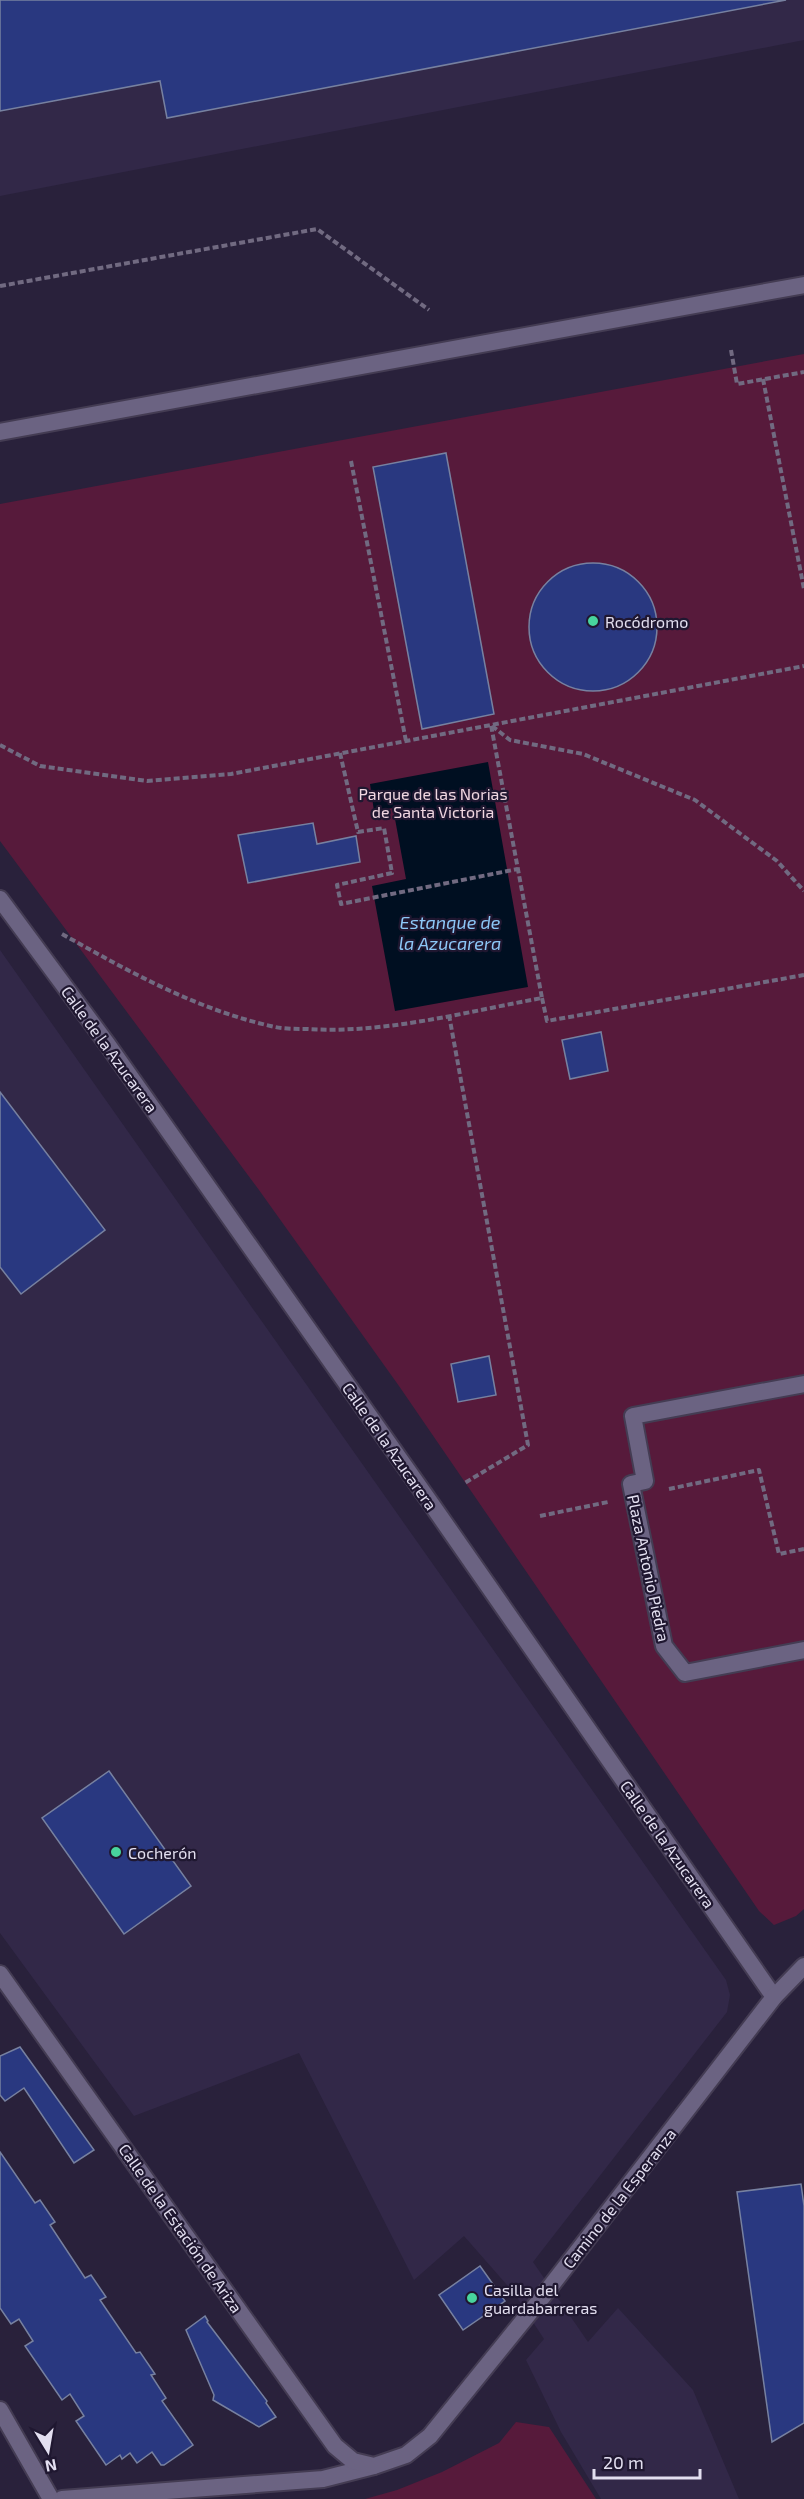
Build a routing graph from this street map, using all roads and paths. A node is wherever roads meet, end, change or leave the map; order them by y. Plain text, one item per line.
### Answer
1 (804, 285) edge
2 (0, 286) edge
3 (429, 310) dead end
4 (731, 350) dead end
5 (804, 372) edge
6 (764, 379) junction
7 (0, 432) edge
8 (351, 461) dead end
9 (804, 589) edge
10 (804, 666) edge
11 (491, 725) junction
12 (406, 741) junction
13 (0, 745) edge
14 (340, 753) junction
15 (518, 869) junction
16 (804, 891) edge
17 (0, 899) edge
18 (62, 934) dead end
19 (804, 975) edge
20 (542, 998) junction
21 (448, 1015) junction
22 (804, 1384) edge
23 (463, 1484) dead end
24 (633, 1496) junction
25 (540, 1516) dead end
26 (804, 1549) edge
27 (804, 1650) edge
28 (804, 1966) edge
29 (3, 1984) edge
30 (774, 1997) junction
31 (0, 2410) edge
32 (374, 2466) junction
33 (51, 2499) edge
34 (62, 2499) edge

1 - 7 street
2 - 3 path
4 - 6 path
5 - 6 path
6 - 9 path
8 - 12 path
10 - 11 path
11 - 12 path
11 - 15 path
11 - 16 path
12 - 14 path
13 - 14 path
14 - 15 path
15 - 20 path
17 - 30 street, Calle de la Azucarera
18 - 21 path
19 - 20 path
20 - 21 path
21 - 23 path
22 - 24 street, Plaza Antonio Piedra
24 - 25 path
24 - 26 path
24 - 27 street, Plaza Antonio Piedra
28 - 30 street, Camino de la Esperanza
29 - 32 street, Calle de la Estación de Ariza
30 - 32 street, Camino de la Esperanza
31 - 33 street
32 - 34 street, Camino de la Esperanza

